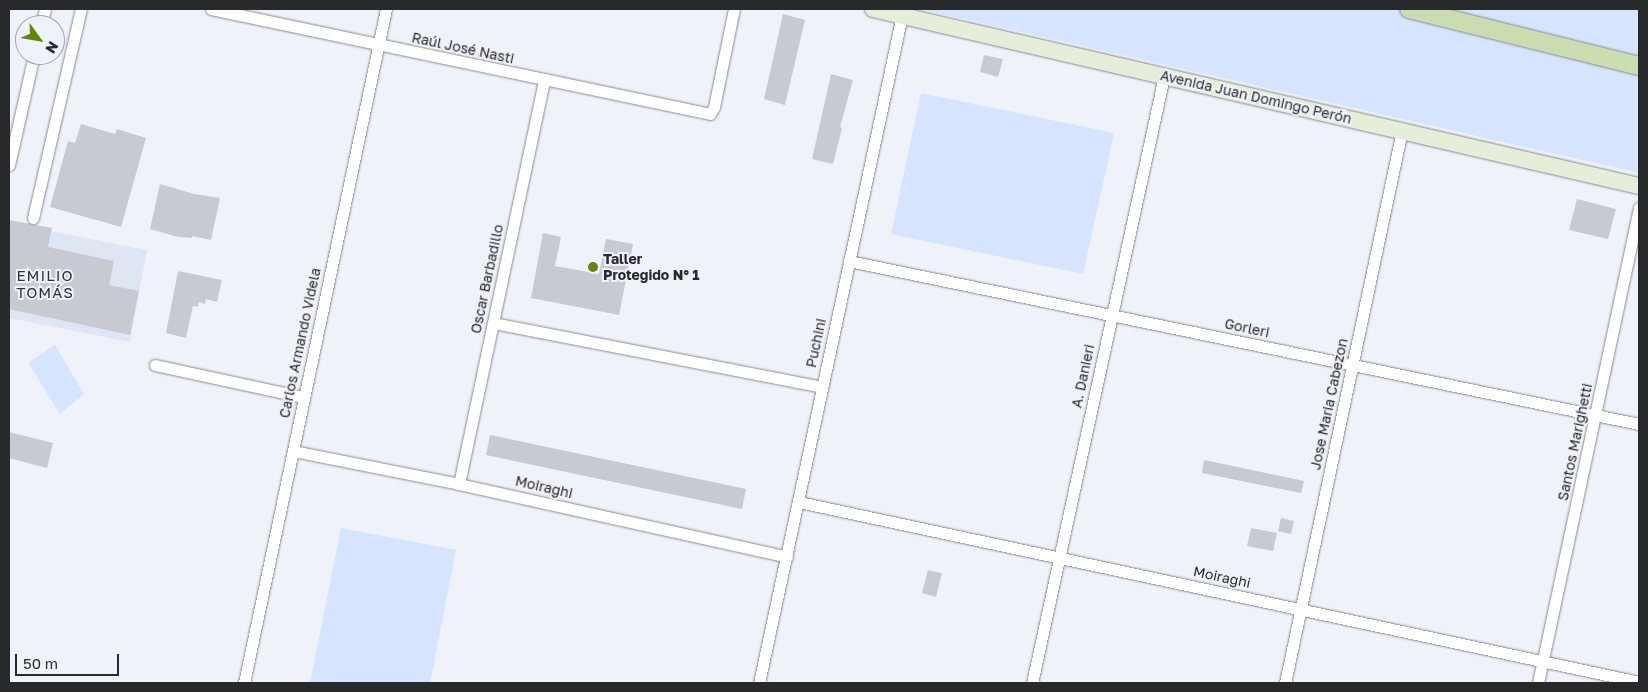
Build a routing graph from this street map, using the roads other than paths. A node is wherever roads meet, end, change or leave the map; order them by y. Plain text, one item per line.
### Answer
1 (82, 9) edge
2 (210, 9) edge
3 (386, 9) edge
4 (734, 9) edge
5 (873, 9) edge
6 (1409, 9) edge
7 (902, 12) edge
8 (378, 44) junction
9 (32, 65) edge
10 (1639, 66) edge
11 (1164, 76) junction
12 (544, 80) junction
13 (1402, 130) junction
14 (9, 165) edge
15 (1639, 186) edge
16 (1639, 208) edge
17 (33, 218) dead end
18 (849, 261) junction
19 (1112, 315) junction
20 (493, 323) junction
21 (155, 365) dead end
22 (1353, 365) junction
23 (822, 387) junction
24 (304, 397) junction
25 (1596, 415) junction
26 (1639, 424) edge
27 (293, 451) junction
28 (459, 484) junction
29 (799, 502) junction
30 (786, 557) junction
31 (1059, 558) junction
32 (1301, 610) junction
33 (1543, 662) junction
34 (1639, 682) edge
35 (244, 683) edge
36 (759, 683) edge
37 (1032, 683) edge
38 (1285, 683) edge
39 (1538, 683) edge

1 - 17 street
2 - 8 street, Raúl José Nasti
3 - 8 street, Carlos Armando Videla
4 - 12 street, Raúl José Nasti
5 - 7 main road, Avenida Juan Domingo Perón
6 - 10 main road
7 - 11 main road, Avenida Juan Domingo Perón
7 - 18 street, Puchini
8 - 12 street, Raúl José Nasti
8 - 24 street, Carlos Armando Videla
9 - 14 street
11 - 13 main road, Avenida Juan Domingo Perón
11 - 19 street, A. Danieri
12 - 20 street, Oscar Barbadillo
13 - 15 main road, Avenida Juan Domingo Perón
13 - 22 street, Jose Maria Cabezon
16 - 25 street, Santos Marighetti
18 - 19 street, Gorleri
18 - 23 street, Puchini
19 - 22 street, Gorleri
19 - 31 street, A. Danieri
20 - 23 street
20 - 28 street, Oscar Barbadillo
21 - 24 street
22 - 25 street, Gorleri
22 - 32 street, Jose Maria Cabezon
23 - 29 street, Puchini
24 - 27 street, Carlos Armando Videla
25 - 26 street, Gorleri
25 - 33 street, Santos Marighetti
27 - 28 street, Moiraghi
27 - 35 street, Carlos Armando Videla
28 - 30 street, Moiraghi
29 - 30 street, Puchini
29 - 31 street, Moiraghi
30 - 36 street, Puchini
31 - 32 street, Moiraghi
31 - 37 street, A. Danieri
32 - 33 street, Moiraghi
32 - 38 street, Jose Maria Cabezon
33 - 34 street, Moiraghi
33 - 39 street, Santos Marighetti

